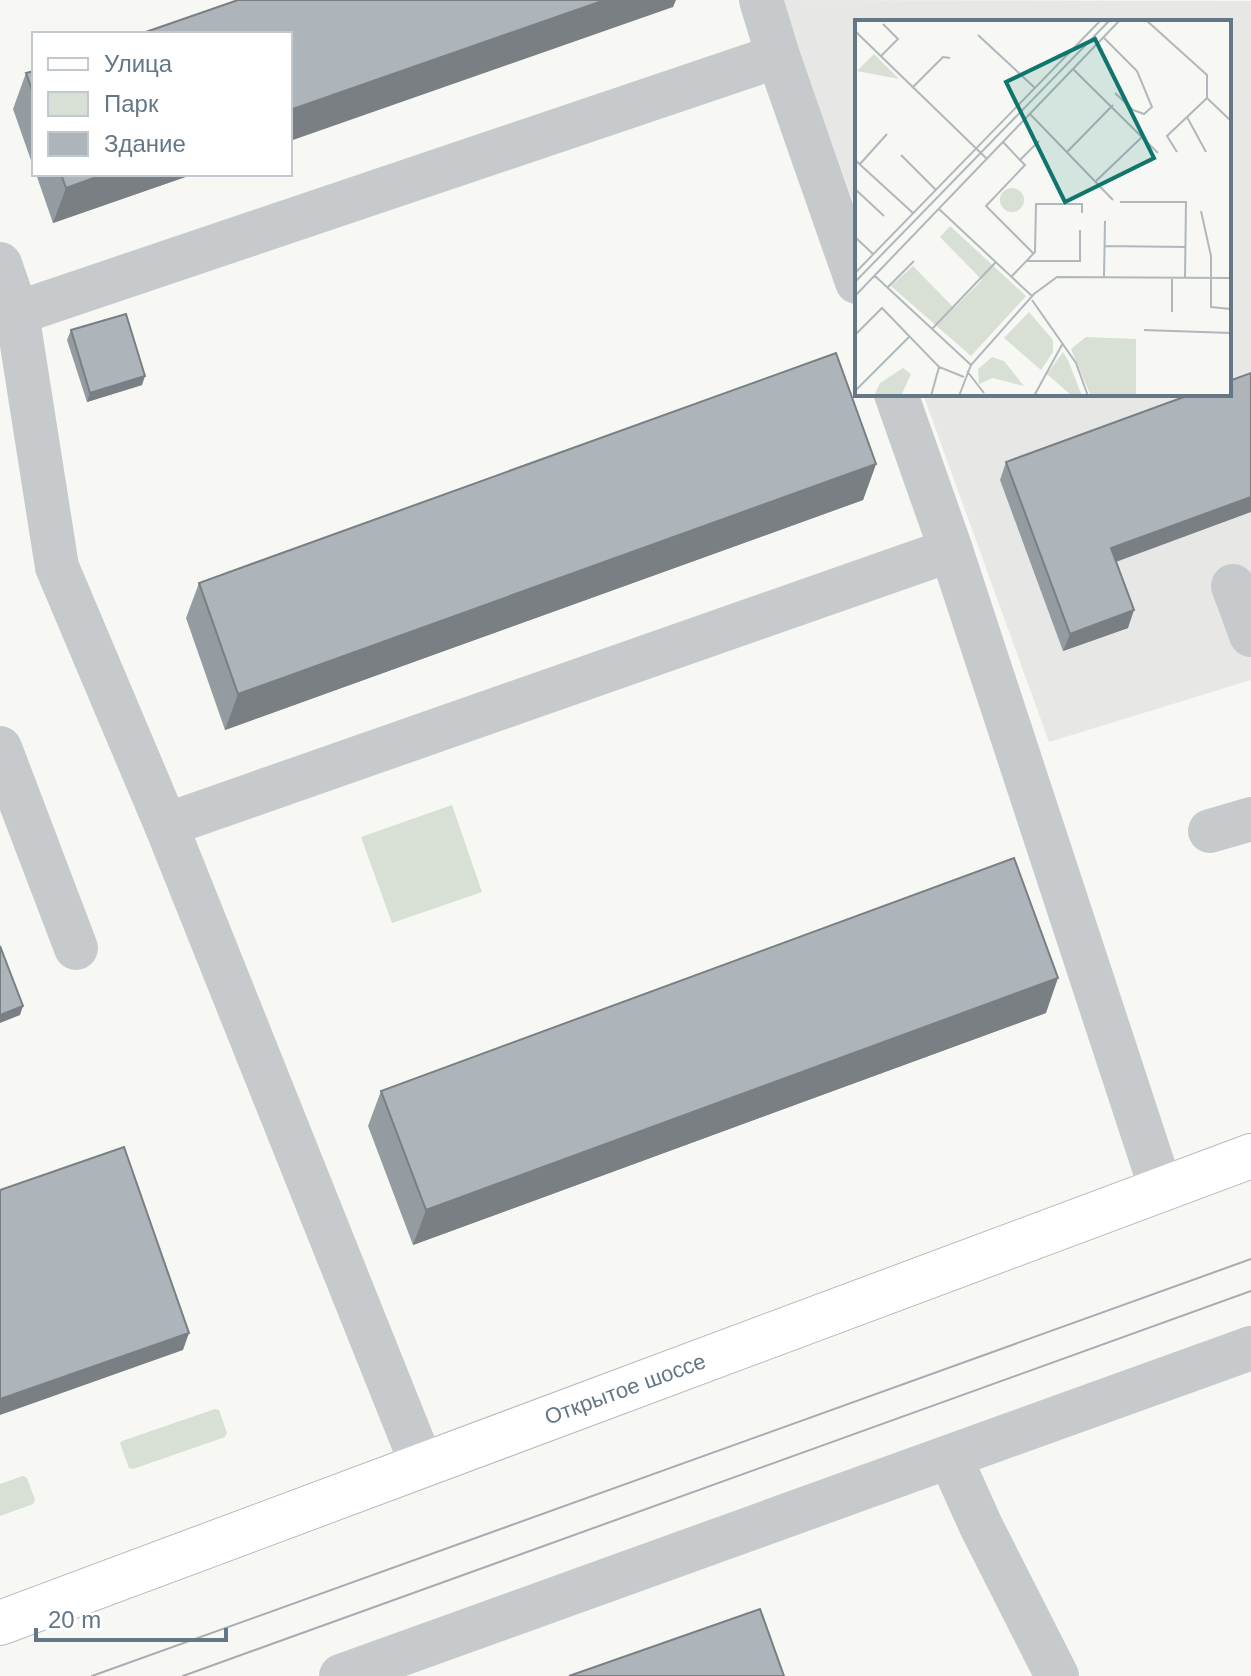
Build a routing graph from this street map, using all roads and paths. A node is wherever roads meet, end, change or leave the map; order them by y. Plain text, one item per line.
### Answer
1 (761, 0) edge
2 (778, 56) junction
3 (0, 264) edge
4 (855, 276) edge
5 (17, 313) junction
6 (897, 396) edge
7 (951, 550) junction
8 (1233, 586) dead end
9 (1251, 635) edge
10 (0, 748) edge
11 (1251, 819) edge
12 (166, 825) junction
13 (1210, 831) dead end
14 (76, 948) dead end
15 (1251, 1156) edge
16 (1161, 1189) junction
17 (1251, 1348) edge
18 (950, 1457) junction
19 (422, 1465) junction
20 (0, 1623) edge
21 (341, 1676) edge
22 (1057, 1676) edge

1 - 2 street
2 - 4 street
2 - 5 street
3 - 5 street
5 - 12 street
6 - 7 street
7 - 12 street
7 - 16 street
8 - 9 street
10 - 14 street
11 - 13 street
12 - 19 street
15 - 16 main road, Открытое шоссе
16 - 19 main road, Открытое шоссе
17 - 18 street
18 - 21 street
18 - 22 street
19 - 20 main road, Открытое шоссе

